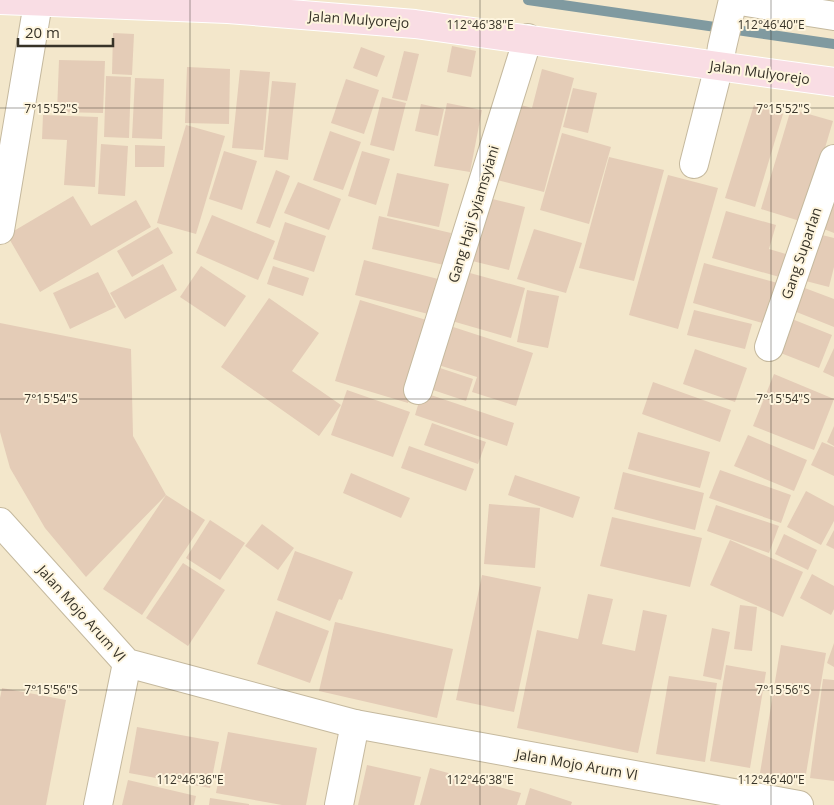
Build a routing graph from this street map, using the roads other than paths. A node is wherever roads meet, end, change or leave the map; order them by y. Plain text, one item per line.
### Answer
1 (0, 0) edge
2 (38, 3) junction
3 (739, 4) edge
4 (228, 5) edge
5 (834, 16) edge
6 (528, 38) junction
7 (720, 56) junction
8 (834, 82) edge
9 (834, 159) edge
10 (694, 164) dead end
11 (0, 230) edge
12 (769, 347) dead end
13 (418, 390) dead end
14 (0, 522) edge
15 (127, 663) junction
16 (355, 724) junction
17 (98, 805) edge
18 (339, 805) edge
19 (799, 805) edge

1 - 2 main road, Jalan Mulyorejo
2 - 4 main road, Jalan Mulyorejo
2 - 11 street
3 - 5 street
3 - 7 street
4 - 6 main road, Jalan Mulyorejo
6 - 7 main road, Jalan Mulyorejo
6 - 13 street, Gang Haji Syiamsyiani
7 - 8 main road, Jalan Mulyorejo
7 - 10 street
9 - 12 street, Gang Suparlan
14 - 15 street, Jalan Mojo Arum VI
15 - 16 street, Jalan Mojo Arum VI
15 - 17 street
16 - 18 street
16 - 19 street, Jalan Mojo Arum VI

